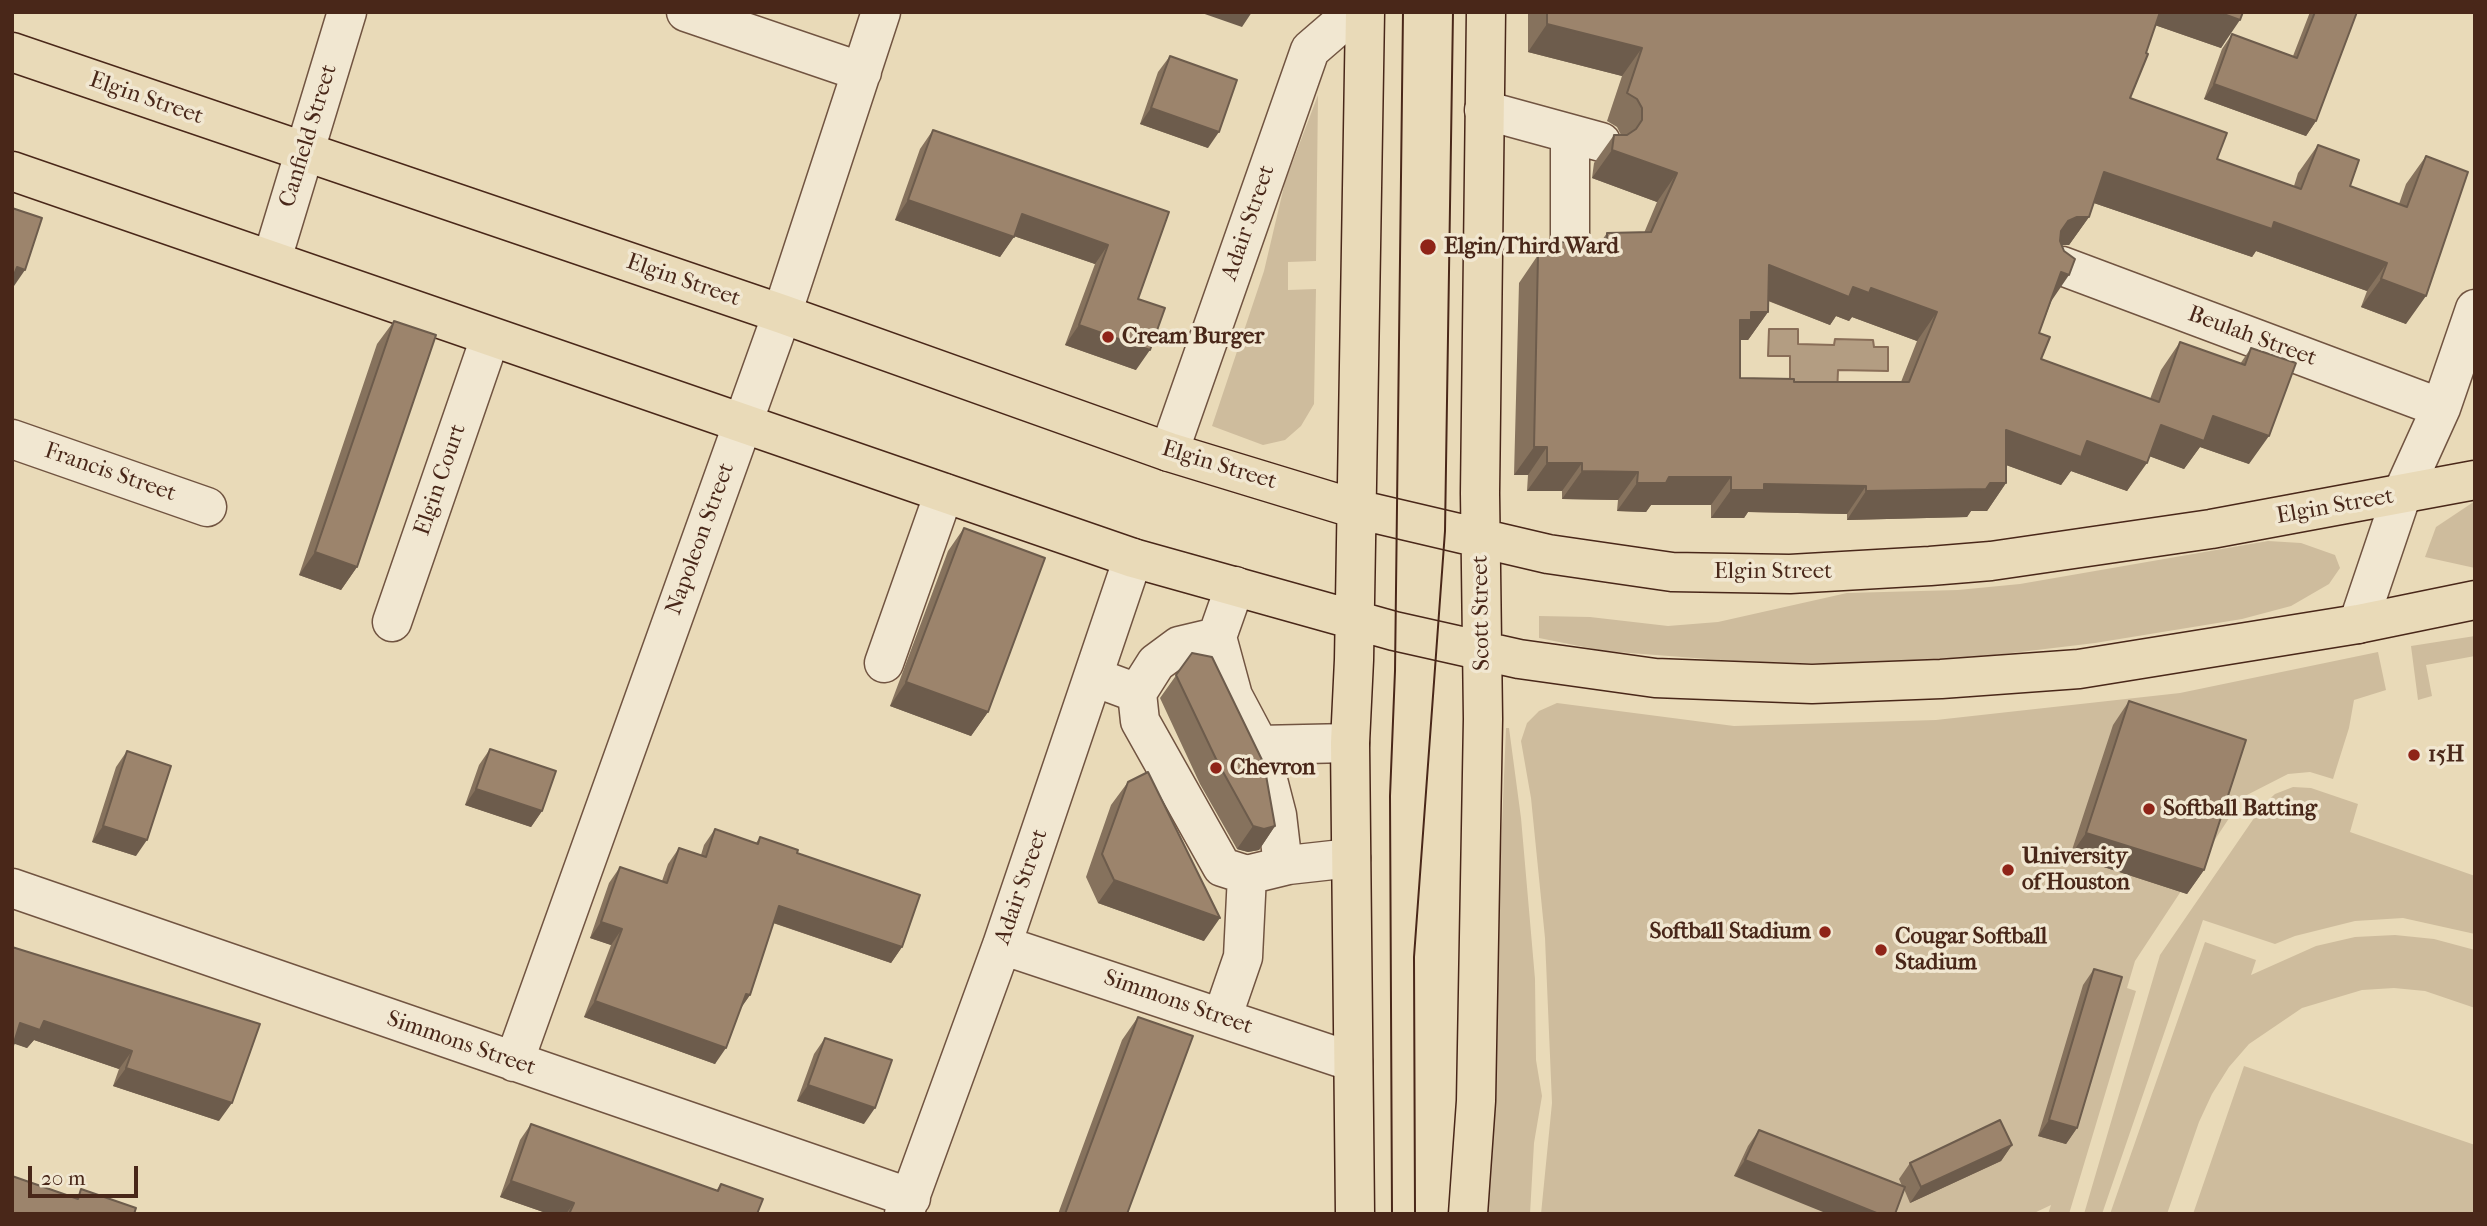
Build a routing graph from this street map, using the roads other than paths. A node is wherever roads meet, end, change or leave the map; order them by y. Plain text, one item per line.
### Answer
1 (347, 12) edge
2 (686, 12) edge
3 (881, 12) edge
4 (1354, 12) edge
5 (1364, 12) edge
6 (1486, 12) edge
7 (12, 52) edge
8 (862, 72) junction
9 (1484, 110) junction
10 (303, 153) junction
11 (12, 171) edge
12 (1570, 248) edge
13 (272, 259) junction
14 (2062, 266) edge
15 (2475, 309) edge
16 (782, 314) junction
17 (490, 338) junction
18 (2441, 408) junction
19 (743, 423) junction
20 (12, 439) edge
21 (1169, 452) junction
22 (2475, 480) edge
23 (944, 493) junction
24 (2402, 494) junction
25 (207, 507) dead end
26 (1356, 509) junction
27 (1481, 540) junction
28 (1133, 558) junction
29 (1235, 586) junction
30 (2475, 600) edge
31 (1353, 619) junction
32 (392, 622) dead end
33 (2358, 624) junction
34 (1217, 637) junction
35 (1484, 651) junction
36 (884, 663) dead end
37 (1094, 677) junction
38 (1137, 693) junction
39 (1350, 743) junction
40 (1259, 745) junction
41 (1351, 858) junction
42 (1283, 866) junction
43 (1247, 874) junction
44 (12, 888) edge
45 (1002, 945) junction
46 (1222, 1018) junction
47 (514, 1062) junction
48 (1353, 1062) junction
49 (907, 1206) edge
50 (1355, 1214) edge
51 (1468, 1214) edge

1 - 10 street, Canfield Street
2 - 8 street
3 - 8 street, Napoleon Street
4 - 21 street, Adair Street
5 - 26 main road
6 - 9 main road, Scott Street
7 - 10 main road, Elgin Street
8 - 16 street, Napoleon Street
9 - 12 street
9 - 27 main road, Scott Street
10 - 13 street, Canfield Street
10 - 16 main road, Elgin Street
11 - 13 main road
13 - 17 main road
14 - 18 street, Beulah Street
15 - 18 street
16 - 19 street, Napoleon Street
16 - 21 main road, Elgin Street
17 - 19 main road
17 - 32 street, Elgin Court
18 - 24 street
19 - 23 main road
19 - 47 street, Napoleon Street
20 - 25 street, Francis Street
21 - 26 main road, Elgin Street
22 - 24 main road, Elgin Street
23 - 28 main road
23 - 36 street
24 - 27 main road, Elgin Street
24 - 33 street
26 - 27 main road, Elgin Street
26 - 31 main road
27 - 35 main road, Scott Street
28 - 29 main road
28 - 37 street, Adair Street
29 - 31 main road
29 - 34 street
30 - 33 main road
31 - 35 main road
31 - 39 main road
33 - 35 main road
34 - 38 street
34 - 40 street
35 - 51 main road, Scott Street
37 - 38 street
37 - 45 street, Adair Street
38 - 43 street
39 - 40 street
39 - 41 main road
40 - 42 street
41 - 42 street
41 - 48 main road
42 - 43 street
43 - 46 street
44 - 47 street, Simmons Street
45 - 46 street, Simmons Street
45 - 49 street, Adair Street
46 - 48 street, Simmons Street
47 - 49 street, Simmons Street
48 - 50 main road

